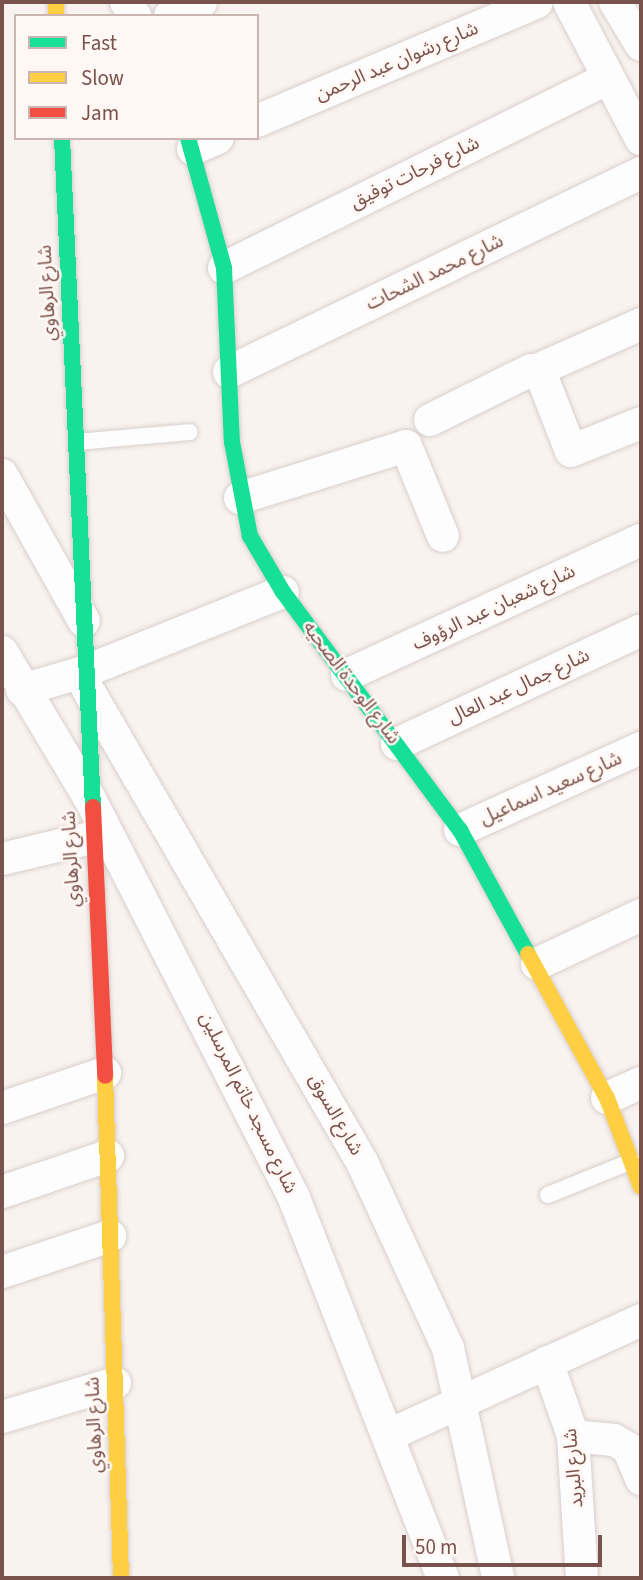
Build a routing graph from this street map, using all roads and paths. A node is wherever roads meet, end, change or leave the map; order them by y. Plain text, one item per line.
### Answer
1 (201, 2) edge
2 (537, 2) edge
3 (569, 2) edge
4 (174, 14) edge
5 (607, 79) junction
6 (259, 120) edge
7 (641, 139) edge
8 (62, 140) edge
9 (200, 142) edge
10 (641, 173) edge
11 (224, 268) junction
12 (641, 324) edge
13 (535, 371) junction
14 (229, 372) junction
15 (430, 420) dead end
16 (641, 423) edge
17 (190, 432) dead end
18 (76, 442) junction
19 (2, 475) edge
20 (240, 498) junction
21 (443, 536) dead end
22 (641, 540) edge
23 (283, 592) junction
24 (84, 621) junction
25 (641, 629) edge
26 (2, 652) edge
27 (347, 676) junction
28 (86, 679) junction
29 (22, 690) junction
30 (397, 744) junction
31 (641, 748) edge
32 (90, 799) junction
33 (460, 830) junction
34 (91, 838) junction
35 (2, 859) edge
36 (641, 915) edge
37 (537, 964) junction
38 (105, 1073) junction
39 (641, 1083) edge
40 (607, 1098) junction
41 (2, 1108) edge
42 (108, 1156) junction
43 (632, 1161) junction
44 (641, 1187) edge
45 (2, 1192) edge
46 (548, 1195) dead end
47 (110, 1236) junction
48 (2, 1272) edge
49 (641, 1320) edge
50 (547, 1362) junction
51 (115, 1383) junction
52 (464, 1401) junction
53 (2, 1417) edge
54 (390, 1435) junction
55 (573, 1436) junction
56 (641, 1479) edge
57 (121, 1578) edge
58 (443, 1578) edge
59 (498, 1578) edge
60 (582, 1578) edge

1 - 4 street
2 - 6 street, شارع رشوان عبد الرحمن
3 - 5 street
5 - 7 street
5 - 11 street, شارع فرحات توفيق
8 - 18 street, شارع الرهاوي
9 - 11 street, شارع الوحدة الصحيه
10 - 14 street, شارع محمد الشحات
11 - 14 street, شارع الوحدة الصحيه
12 - 13 street
13 - 15 street
13 - 16 street
14 - 20 street, شارع الوحدة الصحيه
17 - 18 lane
18 - 24 street, شارع الرهاوي
19 - 24 street
20 - 21 street
20 - 23 street, شارع الوحدة الصحيه
22 - 27 street, شارع شعبان عبد الرؤوف
23 - 27 street, شارع الوحدة الصحيه
23 - 28 street
24 - 28 street, شارع الرهاوي
25 - 30 street, شارع جمال عبد العال
26 - 29 street, شارع مسجد خاتم المرسلين
27 - 30 street, شارع الوحدة الصحيه
28 - 29 street
28 - 32 street, شارع الرهاوي
28 - 52 street, شارع السوق
29 - 32 street, شارع مسجد خاتم المرسلين
30 - 33 street, شارع الوحدة الصحيه
31 - 33 street, شارع سعيد اسماعيل
32 - 34 street, شارع الرهاوي
32 - 54 street, شارع مسجد خاتم المرسلين
33 - 37 street, شارع الوحدة الصحيه
34 - 35 street
34 - 38 street, شارع الرهاوي
36 - 37 street
37 - 40 street, شارع الوحدة الصحيه
38 - 41 street
38 - 42 street, شارع الرهاوي
39 - 40 street
40 - 43 street, شارع الوحدة الصحيه
42 - 45 street
42 - 47 street, شارع الرهاوي
43 - 44 street, شارع الوحدة الصحيه
43 - 46 lane
47 - 48 street
47 - 51 street, شارع الرهاوي
49 - 50 street
50 - 52 street
50 - 55 street, شارع البريد
51 - 53 street
51 - 57 street, شارع الرهاوي
52 - 54 street
52 - 59 street, شارع السوق
54 - 58 street, شارع مسجد خاتم المرسلين
55 - 56 street
55 - 60 street, شارع البريد

